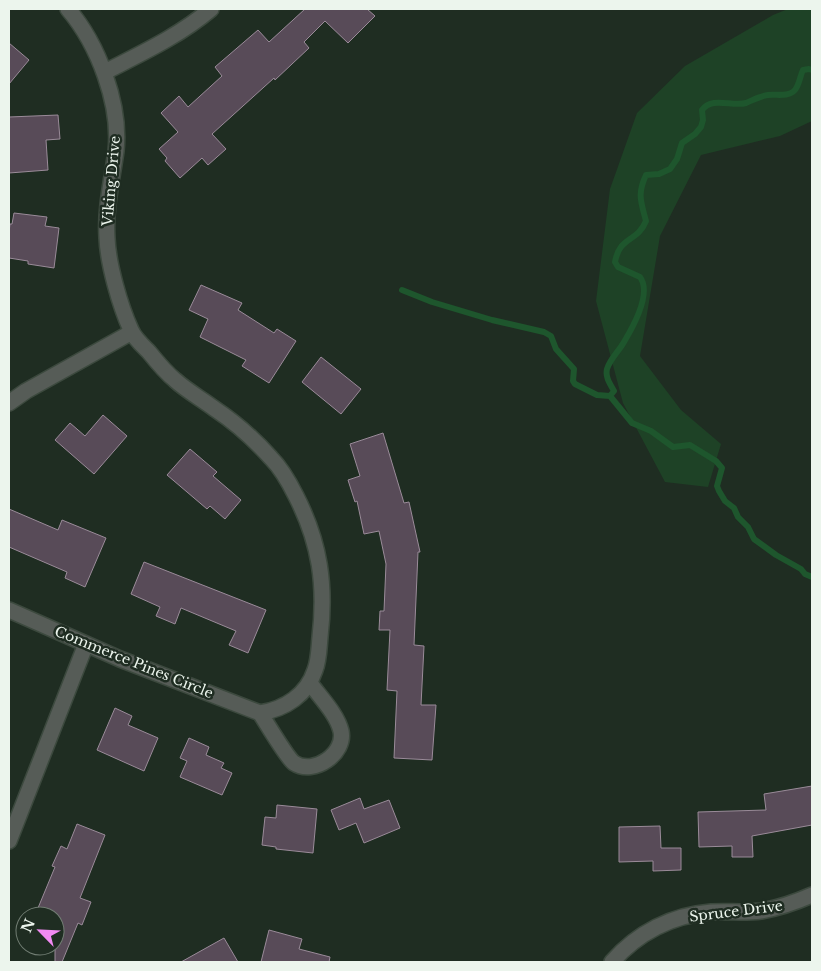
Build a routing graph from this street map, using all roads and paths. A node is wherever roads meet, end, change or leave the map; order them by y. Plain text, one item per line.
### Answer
1 (68, 9) edge
2 (211, 9) edge
3 (105, 72) junction
4 (132, 332) junction
5 (9, 403) edge
6 (9, 610) edge
7 (86, 644) junction
8 (310, 683) junction
9 (260, 713) junction
10 (9, 841) edge
11 (812, 895) edge
12 (612, 962) edge

1 - 3 street, Viking Drive
2 - 3 street
3 - 4 street, Viking Drive
4 - 5 street
4 - 8 street
6 - 7 street, Commerce Pines Circle
7 - 9 street, Commerce Pines Circle
7 - 10 street
8 - 9 street
8 - 9 street
11 - 12 street, Spruce Drive

